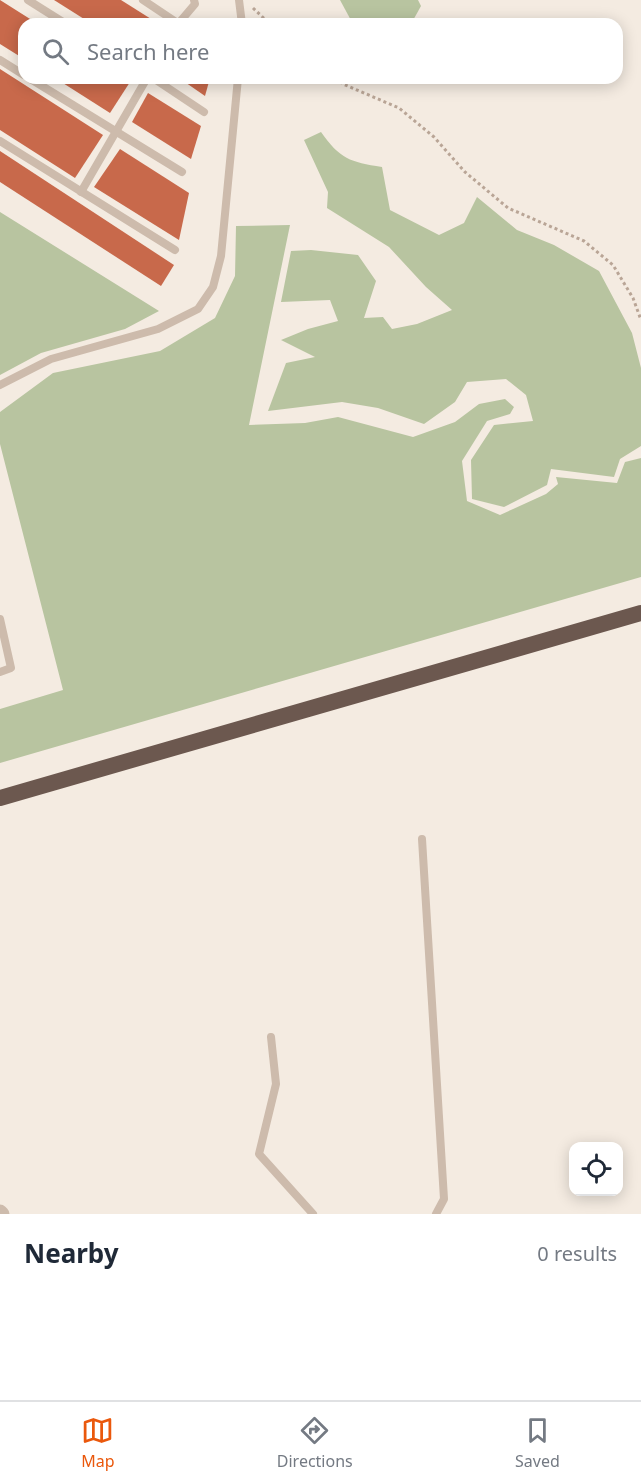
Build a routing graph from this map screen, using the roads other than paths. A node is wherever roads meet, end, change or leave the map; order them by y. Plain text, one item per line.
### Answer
1 (28, 0) edge
2 (143, 0) edge
3 (194, 0) edge
4 (239, 0) edge
5 (56, 18) edge
6 (170, 18) edge
7 (184, 18) edge
8 (241, 18) edge
9 (0, 60) edge
10 (18, 71) edge
11 (39, 84) edge
12 (144, 84) edge
13 (162, 84) edge
14 (237, 84) edge
15 (204, 112) dead end
16 (116, 132) junction
17 (0, 141) edge
18 (182, 172) dead end
19 (81, 192) junction
20 (175, 250) dead end
21 (0, 385) edge
22 (641, 613) edge
23 (0, 619) edge
24 (0, 672) edge
25 (0, 798) edge
26 (422, 839) dead end
27 (271, 1037) dead end
28 (313, 1214) edge
29 (436, 1214) edge

1 - 5 lane
2 - 6 lane
3 - 7 lane
4 - 8 lane
9 - 10 lane
11 - 16 lane
12 - 16 lane
13 - 15 lane
14 - 21 lane
16 - 18 lane
16 - 19 lane
17 - 19 lane
19 - 20 lane
22 - 25 highway
23 - 24 lane
26 - 29 lane
27 - 28 lane

